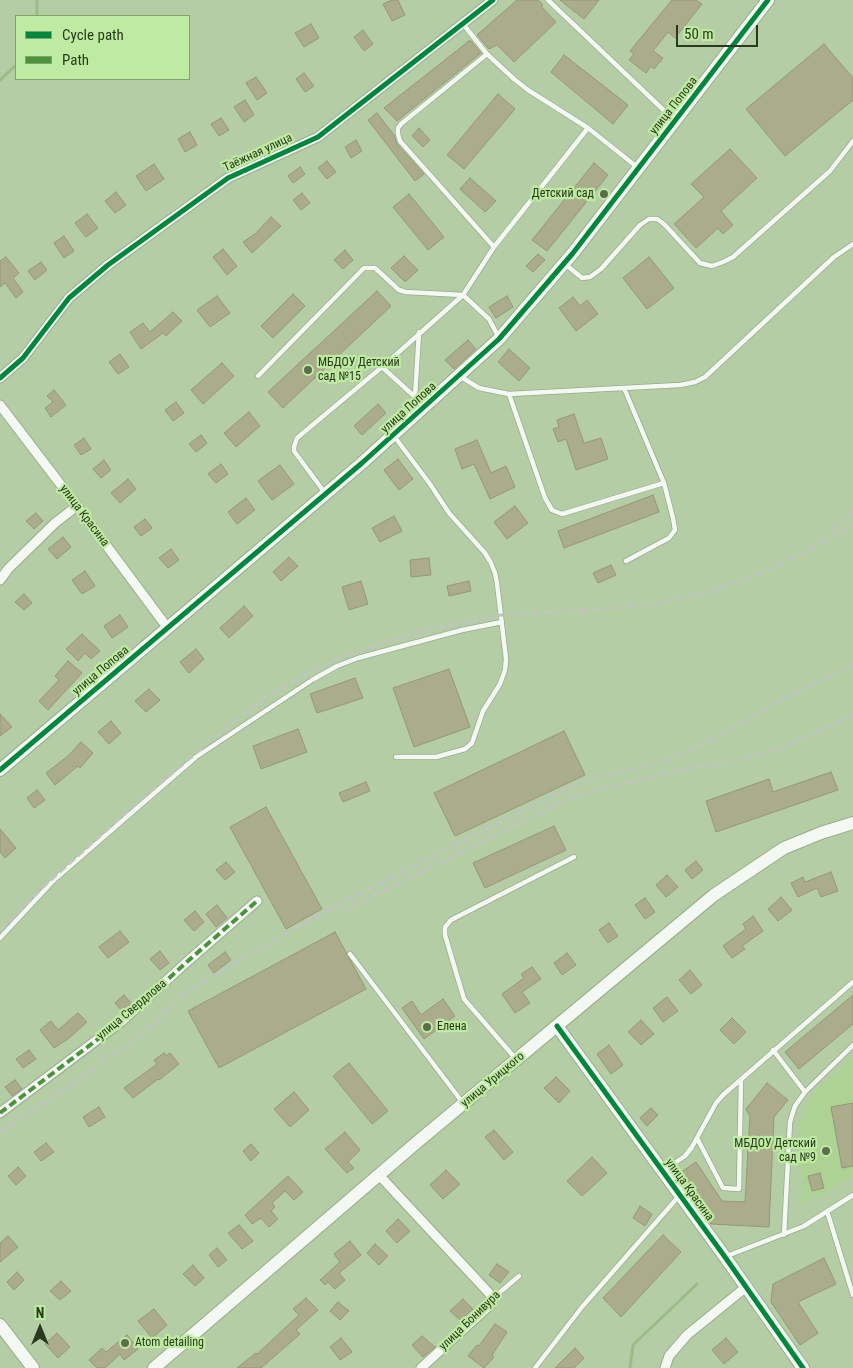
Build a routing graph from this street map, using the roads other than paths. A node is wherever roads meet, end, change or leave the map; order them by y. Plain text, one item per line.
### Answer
1 (493, 0) edge
2 (548, 0) edge
3 (768, 0) edge
4 (462, 24) junction
5 (487, 54) junction
6 (674, 121) junction
7 (588, 128) junction
8 (853, 141) edge
9 (638, 168) junction
10 (853, 244) edge
11 (494, 248) junction
12 (564, 263) junction
13 (463, 295) junction
14 (419, 332) junction
15 (499, 339) junction
16 (382, 367) junction
17 (258, 376) dead end
18 (459, 376) junction
19 (0, 378) edge
20 (624, 388) junction
21 (509, 394) junction
22 (415, 397) junction
23 (0, 405) edge
24 (417, 414) junction
25 (393, 435) junction
26 (664, 483) junction
27 (326, 494) junction
28 (77, 506) junction
29 (626, 561) dead end
30 (0, 580) edge
31 (502, 622) junction
32 (167, 628) junction
33 (396, 756) dead end
34 (0, 770) edge
35 (853, 823) edge
36 (574, 857) dead end
37 (257, 900) dead end
38 (0, 938) edge
39 (350, 954) dead end
40 (853, 982) edge
41 (557, 1026) junction
42 (853, 1045) edge
43 (773, 1050) junction
44 (517, 1060) junction
45 (741, 1079) junction
46 (805, 1092) junction
47 (464, 1104) junction
48 (0, 1113) edge
49 (697, 1138) junction
50 (663, 1171) junction
51 (379, 1175) junction
52 (680, 1195) junction
53 (853, 1195) edge
54 (828, 1210) junction
55 (784, 1235) junction
56 (726, 1257) junction
57 (519, 1276) dead end
58 (746, 1287) junction
59 (853, 1295) edge
60 (492, 1299) junction
61 (0, 1325) edge
62 (32, 1368) edge
63 (154, 1368) edge
64 (421, 1368) edge
65 (535, 1368) edge
66 (665, 1368) edge
67 (803, 1368) edge

1 - 4 street, Таёжная улица
2 - 6 lane
3 - 6 street, улица Попова
4 - 5 lane
4 - 19 street, Таёжная улица
5 - 7 lane
5 - 11 lane
6 - 9 street, улица Попова
7 - 9 lane
7 - 11 lane
8 - 12 lane
9 - 12 street, улица Попова
10 - 20 lane
11 - 13 lane
12 - 15 street, улица Попова
13 - 14 lane
13 - 15 lane
13 - 17 lane
14 - 16 lane
14 - 22 lane
15 - 18 street, улица Попова
16 - 22 lane
16 - 27 lane
18 - 21 lane
18 - 24 street, улица Попова
20 - 21 lane
20 - 26 lane
21 - 26 lane
22 - 24 lane
23 - 28 street, улица Красина
24 - 25 street, улица Попова
25 - 27 street, улица Попова
25 - 31 lane
26 - 29 lane
27 - 32 street, улица Попова
28 - 30 street
28 - 32 street, улица Красина
31 - 33 lane
31 - 38 lane
32 - 34 street, улица Попова
35 - 41 street, улица Урицкого
36 - 44 lane
37 - 48 street, улица Свердлова
39 - 47 lane
40 - 43 lane
41 - 44 street, улица Урицкого
41 - 50 street, улица Красина
42 - 46 lane
43 - 45 lane
43 - 46 lane
44 - 47 street, улица Урицкого
45 - 49 lane
45 - 49 lane
46 - 55 lane
47 - 51 street, улица Урицкого
49 - 50 lane
50 - 52 street, улица Красина
51 - 60 street
51 - 63 street, улица Урицкого
52 - 56 street, улица Красина
52 - 65 lane
53 - 54 lane
54 - 55 lane
54 - 59 lane
55 - 56 lane
56 - 58 street, улица Красина
57 - 60 lane, улица Бонивура
58 - 66 street
58 - 67 street, улица Красина
60 - 64 street, улица Бонивура
61 - 62 street

